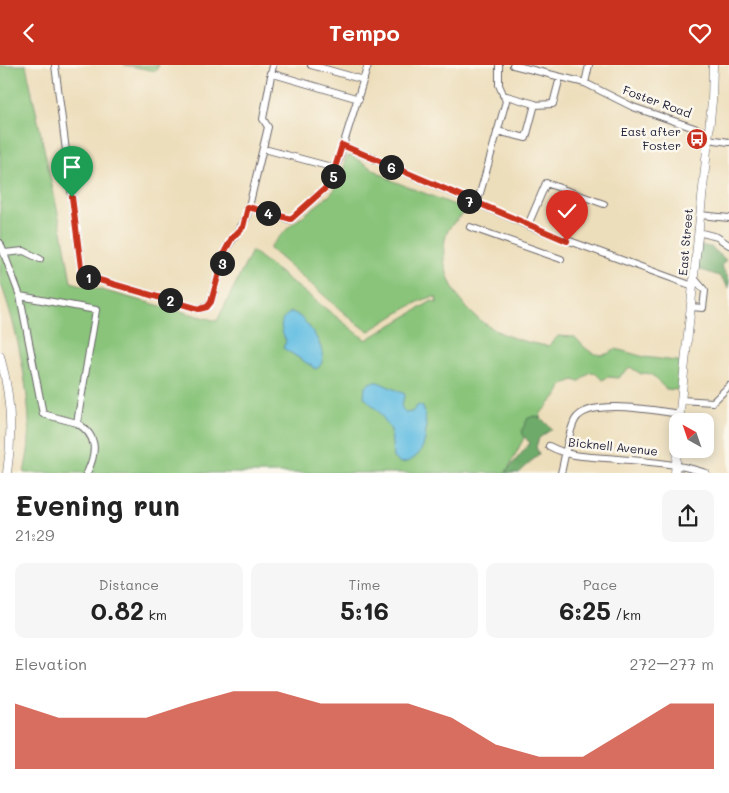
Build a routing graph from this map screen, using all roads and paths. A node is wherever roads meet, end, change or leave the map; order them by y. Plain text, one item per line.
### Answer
1 (55, 65) edge
2 (273, 65) edge
3 (311, 65) edge
4 (368, 65) edge
5 (499, 65) edge
6 (513, 65) edge
7 (589, 65) edge
8 (714, 65) edge
9 (270, 73) junction
10 (560, 77) junction
11 (364, 80) junction
12 (585, 83) junction
13 (503, 95) junction
14 (358, 99) junction
15 (535, 105) junction
16 (497, 131) junction
17 (708, 136) junction
18 (729, 142) edge
19 (342, 145) junction
20 (268, 150) dead end
21 (335, 168) junction
22 (604, 203) dead end
23 (477, 204) junction
24 (248, 207) junction
25 (700, 215) junction
26 (729, 218) edge
27 (528, 225) junction
28 (470, 227) dead end
29 (698, 232) junction
30 (0, 243) edge
31 (729, 245) edge
32 (4, 253) junction
33 (40, 259) dead end
34 (561, 259) dead end
35 (694, 282) junction
36 (20, 297) junction
37 (691, 307) junction
38 (0, 356) edge
39 (729, 386) edge
40 (681, 400) junction
41 (680, 413) edge
42 (669, 417) edge
43 (78, 423) junction
44 (549, 446) dead end
45 (566, 455) junction
46 (675, 469) edge
47 (7, 473) edge
48 (87, 473) edge
49 (561, 473) edge
50 (706, 473) edge

1 - 24 street
2 - 9 street
3 - 11 street
4 - 11 street
5 - 13 street
6 - 10 street, Foster Road
7 - 12 street
8 - 17 main road, East Street
9 - 14 street
9 - 24 street
10 - 12 street, Foster Road
10 - 15 street
11 - 14 street
12 - 17 street, Foster Road
13 - 15 street
13 - 16 street
14 - 19 street
15 - 16 street
16 - 23 street
17 - 18 street, Foster Road
17 - 25 main road, East Street
19 - 21 street
19 - 23 street
20 - 21 street
21 - 24 street
22 - 27 street
23 - 27 street
25 - 26 street
25 - 29 main road, East Street
27 - 35 street
28 - 34 street
29 - 31 street
29 - 35 main road, East Street
30 - 32 street
32 - 33 street
32 - 36 street
35 - 37 main road, East Street
35 - 37 street
36 - 43 street
36 - 43 street
37 - 40 main road, East Street
38 - 47 main road
39 - 40 street
40 - 41 main road, East Street
42 - 45 street
43 - 48 street
44 - 45 street, Bicknell Avenue
45 - 46 street, Bicknell Avenue
45 - 49 street
46 - 50 street, Bicknell Avenue

